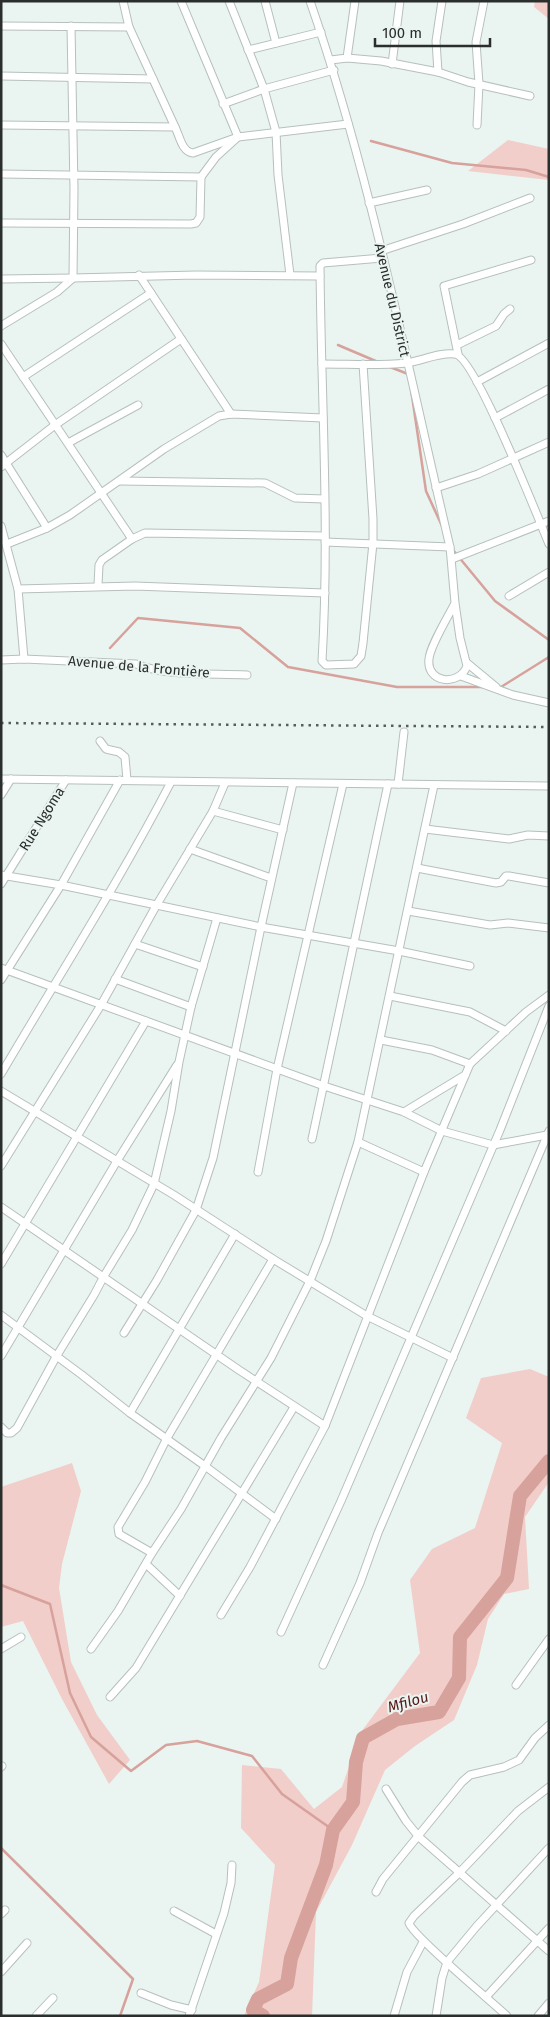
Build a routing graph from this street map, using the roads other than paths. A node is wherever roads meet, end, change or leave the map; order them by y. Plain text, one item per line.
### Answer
1 (123, 1) edge
2 (181, 1) edge
3 (229, 1) edge
4 (265, 1) edge
5 (310, 1) edge
6 (355, 1) edge
7 (400, 1) edge
8 (442, 1) edge
9 (484, 1) edge
10 (1, 26) edge
11 (71, 26) junction
12 (129, 26) junction
13 (321, 32) junction
14 (276, 43) junction
15 (248, 50) junction
16 (347, 58) junction
17 (331, 60) junction
18 (392, 64) junction
19 (334, 70) junction
20 (438, 72) junction
21 (1, 76) edge
22 (72, 78) junction
23 (153, 79) junction
24 (479, 84) junction
25 (264, 89) junction
26 (530, 96) dead end
27 (223, 104) junction
28 (348, 124) junction
29 (1, 125) edge
30 (477, 125) dead end
31 (73, 126) junction
32 (175, 127) junction
33 (276, 132) junction
34 (238, 137) junction
35 (1, 174) edge
36 (74, 176) junction
37 (201, 177) junction
38 (427, 190) dead end
39 (530, 198) dead end
40 (369, 204) junction
41 (1, 222) edge
42 (74, 223) junction
43 (382, 254) junction
44 (531, 260) dead end
45 (139, 275) junction
46 (290, 275) junction
47 (320, 276) junction
48 (1, 278) edge
49 (73, 278) junction
50 (151, 293) junction
51 (510, 309) dead end
52 (1, 326) edge
53 (181, 339) junction
54 (549, 343) edge
55 (1, 344) edge
56 (457, 345) junction
57 (458, 354) junction
58 (406, 363) junction
59 (322, 364) junction
60 (363, 364) junction
61 (23, 376) junction
62 (477, 382) junction
63 (549, 389) edge
64 (138, 405) dead end
65 (231, 414) junction
66 (323, 418) junction
67 (495, 418) junction
68 (55, 424) junction
69 (68, 442) junction
70 (549, 442) edge
71 (1, 455) edge
72 (513, 458) junction
73 (4, 465) edge
74 (119, 481) junction
75 (436, 488) junction
76 (102, 494) junction
77 (324, 499) junction
78 (549, 521) edge
79 (541, 524) junction
80 (1, 526) edge
81 (47, 528) junction
82 (132, 538) junction
83 (325, 539) junction
84 (7, 544) junction
85 (373, 544) junction
86 (549, 544) edge
87 (450, 547) junction
88 (452, 558) junction
89 (549, 572) edge
90 (98, 585) junction
91 (18, 589) junction
92 (325, 593) junction
93 (509, 596) dead end
94 (455, 603) junction
95 (24, 659) junction
96 (1, 660) edge
97 (467, 663) junction
98 (247, 675) dead end
99 (461, 676) junction
100 (500, 690) junction
101 (549, 703) edge
102 (404, 732) dead end
103 (100, 741) dead end
104 (1, 779) edge
105 (11, 779) junction
106 (66, 780) junction
107 (124, 780) junction
108 (171, 782) junction
109 (225, 783) junction
110 (293, 783) junction
111 (344, 784) junction
112 (388, 784) junction
113 (398, 784) junction
114 (434, 785) junction
115 (549, 786) edge
116 (1, 795) edge
117 (213, 811) junction
118 (425, 829) junction
119 (282, 830) junction
120 (549, 836) edge
121 (190, 848) junction
122 (417, 868) junction
123 (4, 875) edge
124 (271, 878) junction
125 (549, 883) edge
126 (1, 884) edge
127 (61, 885) junction
128 (109, 895) junction
129 (156, 906) junction
130 (408, 911) junction
131 (217, 918) junction
132 (260, 927) junction
133 (549, 928) edge
134 (307, 936) junction
135 (135, 944) junction
136 (353, 944) junction
137 (399, 951) junction
138 (470, 966) dead end
139 (203, 967) junction
140 (4, 969) edge
141 (115, 979) junction
142 (1, 980) edge
143 (53, 987) junction
144 (549, 995) edge
145 (390, 996) junction
146 (101, 1005) junction
147 (549, 1006) edge
148 (191, 1007) junction
149 (146, 1021) junction
150 (506, 1031) junction
151 (185, 1036) junction
152 (381, 1040) junction
153 (235, 1054) junction
154 (179, 1062) junction
155 (470, 1064) junction
156 (277, 1069) junction
157 (1, 1074) edge
158 (465, 1075) junction
159 (324, 1086) junction
160 (1, 1091) edge
161 (367, 1100) junction
162 (34, 1112) junction
163 (404, 1112) junction
164 (442, 1131) junction
165 (548, 1133) edge
166 (77, 1137) junction
167 (312, 1140) dead end
168 (358, 1142) junction
169 (493, 1145) junction
170 (117, 1161) junction
171 (1, 1166) edge
172 (258, 1172) dead end
173 (424, 1172) junction
174 (154, 1184) junction
175 (1, 1207) edge
176 (196, 1210) junction
177 (25, 1223) junction
178 (235, 1234) junction
179 (65, 1250) junction
180 (273, 1258) junction
181 (1, 1264) edge
182 (104, 1276) junction
183 (310, 1281) junction
184 (142, 1304) junction
185 (1, 1315) edge
186 (367, 1316) junction
187 (179, 1328) junction
188 (18, 1329) junction
189 (124, 1333) dead end
190 (411, 1338) junction
191 (217, 1355) junction
192 (1, 1356) edge
193 (56, 1357) junction
194 (453, 1358) junction
195 (256, 1381) junction
196 (294, 1407) junction
197 (130, 1413) junction
198 (325, 1426) junction
199 (1, 1427) edge
200 (167, 1438) junction
201 (206, 1466) junction
202 (242, 1495) junction
203 (276, 1519) junction
204 (152, 1552) junction
205 (146, 1564) junction
206 (180, 1596) junction
207 (221, 1615) dead end
208 (281, 1632) dead end
209 (21, 1637) dead end
210 (549, 1639) edge
211 (1, 1649) edge
212 (90, 1649) dead end
213 (323, 1665) dead end
214 (516, 1685) dead end
215 (110, 1697) dead end
216 (548, 1727) edge
217 (549, 1788) edge
218 (386, 1789) dead end
219 (419, 1837) junction
220 (549, 1848) edge
221 (232, 1865) dead end
222 (460, 1872) junction
223 (376, 1892) dead end
224 (497, 1904) junction
225 (174, 1911) dead end
226 (549, 1928) edge
227 (216, 1934) junction
228 (537, 1941) junction
229 (423, 1942) junction
230 (28, 1943) dead end
231 (549, 1951) edge
232 (447, 1962) junction
233 (1, 1972) edge
234 (141, 1993) dead end
235 (486, 1997) junction
236 (53, 1998) dead end
237 (549, 2003) edge
238 (191, 2013) edge
239 (36, 2016) edge
240 (394, 2016) edge
241 (436, 2016) edge
242 (507, 2016) edge
243 (538, 2016) edge

1 - 12 street
2 - 27 street
3 - 15 street
4 - 14 street
5 - 13 street, Avenue du District
6 - 16 street
7 - 18 street
8 - 20 street
9 - 24 street
10 - 11 street
11 - 12 street
11 - 22 street
12 - 23 street
13 - 14 street
13 - 17 street, Avenue du District
14 - 15 street
15 - 25 street
16 - 17 street
16 - 18 street
17 - 19 street, Avenue du District
18 - 20 street
19 - 25 street
19 - 28 street, Avenue du District
20 - 24 street
21 - 22 street
22 - 23 street
22 - 31 street
23 - 32 street
24 - 26 street
24 - 30 street
25 - 27 street
25 - 33 street
27 - 34 street
28 - 33 street
28 - 40 street, Avenue du District
29 - 31 street
31 - 32 street
31 - 36 street
32 - 34 street
33 - 34 street
33 - 46 street
34 - 37 street
35 - 36 street
36 - 37 street
36 - 42 street
37 - 42 street
38 - 40 street
39 - 43 street
40 - 43 street, Avenue du District
41 - 42 street
42 - 49 street
43 - 47 street
43 - 58 street, Avenue du District
44 - 56 street
45 - 46 street
45 - 49 street
45 - 50 street
46 - 47 street
47 - 59 street
48 - 49 street
49 - 52 street
50 - 53 street
50 - 61 street
51 - 56 street
53 - 65 street
53 - 68 street
54 - 62 street
55 - 61 street
56 - 57 street
57 - 58 street
57 - 62 street
58 - 60 street
58 - 75 street, Avenue du District
59 - 60 street
59 - 66 street
60 - 85 street
61 - 68 street
62 - 67 street
63 - 67 street
64 - 69 street
65 - 66 street
65 - 74 street
66 - 77 street
67 - 72 street
68 - 69 street
68 - 73 street
69 - 76 street
70 - 72 street
71 - 73 street
72 - 75 street
72 - 79 street
73 - 81 street
74 - 76 street
74 - 77 street
75 - 87 street, Avenue du District
76 - 81 street
76 - 82 street
77 - 83 street
78 - 79 street
79 - 86 street
79 - 88 street
80 - 84 street
81 - 84 street
82 - 83 street
82 - 90 street
83 - 85 street
83 - 92 street
84 - 91 street
85 - 87 street
85 - 92 street
87 - 88 street, Avenue du District
88 - 94 street, Avenue du District
89 - 93 street
90 - 91 street
90 - 92 street
91 - 95 street
94 - 97 street, Avenue du District
94 - 99 street
95 - 96 street, Avenue de la Frontière
95 - 98 street, Avenue de la Frontière
97 - 99 street
97 - 100 street
99 - 100 street
100 - 101 street
102 - 113 street
103 - 107 street
104 - 105 street
105 - 106 street
105 - 116 street
106 - 107 street
106 - 123 street, Rue Ngoma
107 - 108 street
107 - 127 street
108 - 109 street
108 - 128 street
109 - 110 street
109 - 117 street
110 - 111 street
110 - 119 street
111 - 112 street
111 - 134 street
112 - 113 street
112 - 136 street
113 - 114 street
114 - 115 street
114 - 118 street
117 - 119 street
117 - 121 street
118 - 120 street
118 - 122 street
119 - 124 street
121 - 124 street
121 - 129 street
122 - 125 street
122 - 130 street
123 - 126 street, Rue Ngoma
123 - 127 street
124 - 132 street
127 - 128 street
127 - 140 street
128 - 129 street
128 - 143 street
129 - 131 street
129 - 135 street
130 - 133 street
130 - 137 street
131 - 132 street
131 - 139 street
132 - 134 street
132 - 153 street
134 - 136 street
134 - 156 street
135 - 139 street
135 - 141 street
136 - 137 street
136 - 159 street
137 - 138 street
137 - 145 street
139 - 148 street
140 - 142 street
140 - 143 street
141 - 146 street
141 - 148 street
143 - 146 street
143 - 157 street
144 - 150 street
145 - 150 street
145 - 152 street
146 - 149 street
146 - 162 street
147 - 169 street
148 - 151 street
149 - 151 street
149 - 166 street
150 - 155 street
151 - 153 street
151 - 154 street
152 - 155 street
152 - 161 street
153 - 156 street
153 - 176 street
154 - 170 street
154 - 174 street
155 - 158 street
156 - 159 street
156 - 172 street
158 - 163 street
158 - 164 street
159 - 161 street
159 - 167 street
160 - 162 street
161 - 163 street
161 - 168 street
162 - 166 street
162 - 171 street
163 - 164 street
164 - 169 street
164 - 173 street
165 - 169 street
165 - 194 street
166 - 170 street
166 - 177 street
168 - 173 street
168 - 183 street
169 - 190 street
170 - 174 street
170 - 179 street
173 - 186 street
174 - 176 street
174 - 182 street
175 - 177 street
176 - 178 street
176 - 184 street
177 - 179 street
177 - 181 street
178 - 180 street
178 - 187 street
179 - 182 street
179 - 188 street
180 - 183 street
180 - 191 street
182 - 184 street
182 - 193 street
183 - 186 street
183 - 195 street
184 - 187 street
184 - 189 street
185 - 188 street
186 - 190 street
186 - 198 street
187 - 191 street
187 - 197 street
188 - 192 street
188 - 193 street
190 - 194 street
190 - 208 street
191 - 195 street
191 - 200 street
193 - 197 street
193 - 199 street
194 - 213 street
195 - 196 street
195 - 201 street
196 - 198 street
196 - 202 street
197 - 200 street
198 - 203 street
200 - 201 street
200 - 204 street
201 - 202 street
201 - 204 street
202 - 203 street
202 - 206 street
203 - 207 street
204 - 205 street
205 - 206 street
205 - 212 street
206 - 215 street
209 - 211 street
210 - 214 street
216 - 219 street
217 - 222 street
218 - 219 street
219 - 222 street
219 - 223 street
220 - 224 street
221 - 227 street
222 - 224 street
222 - 229 street
224 - 228 street
224 - 232 street
225 - 227 street
226 - 228 street
227 - 238 street
228 - 231 street
228 - 235 street
229 - 232 street
229 - 240 street
230 - 233 street
232 - 235 street
232 - 241 street
234 - 238 street
235 - 242 street
236 - 239 street
237 - 243 street

